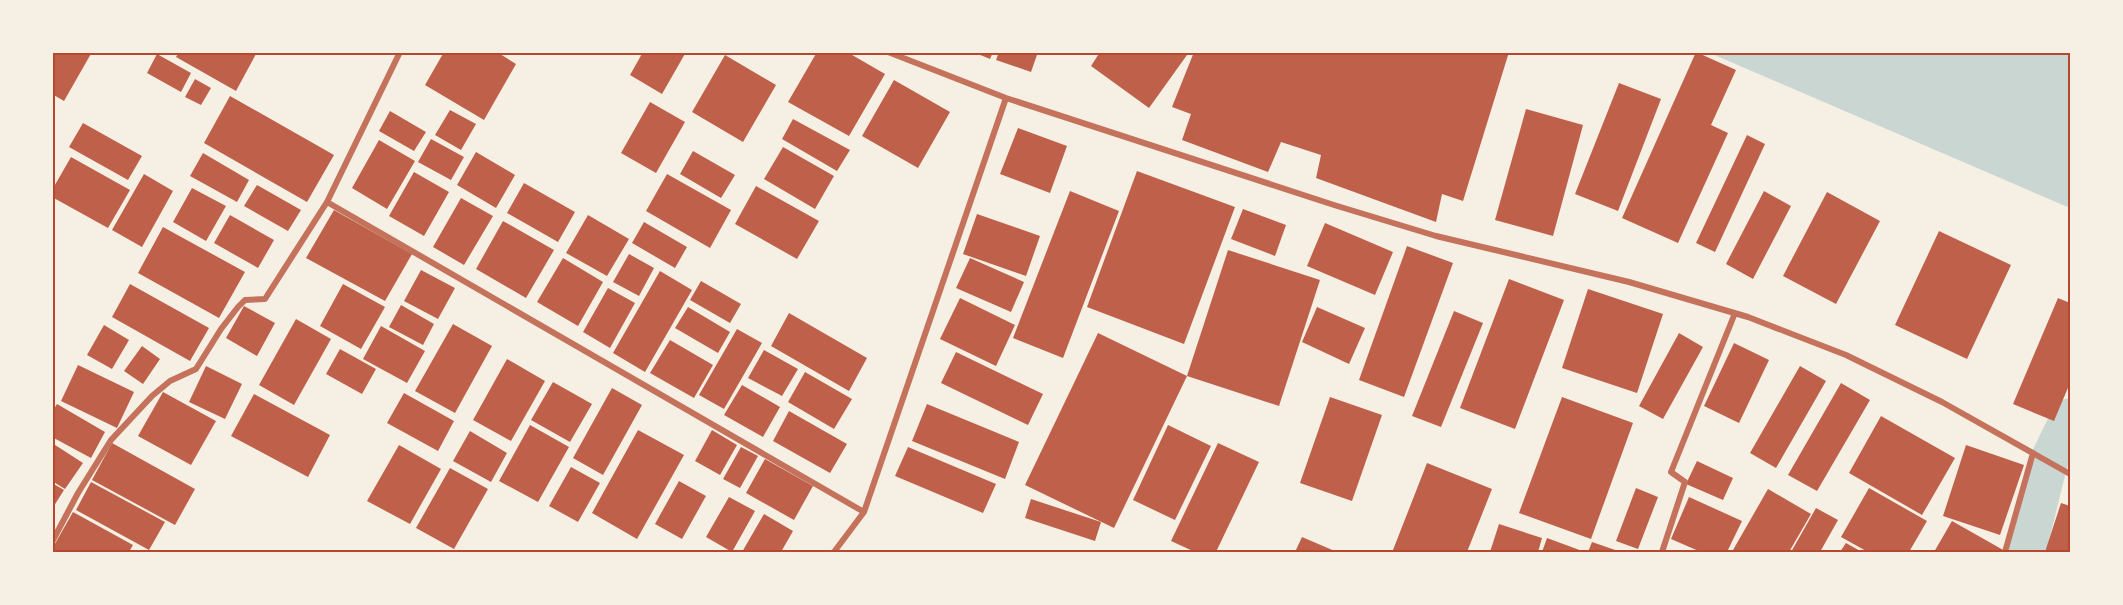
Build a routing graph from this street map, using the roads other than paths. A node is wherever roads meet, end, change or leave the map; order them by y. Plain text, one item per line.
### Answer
1 (400, 52) edge
2 (888, 52) edge
3 (1006, 98) junction
4 (327, 202) junction
5 (1735, 313) junction
6 (2033, 453) junction
7 (2070, 474) edge
8 (864, 512) junction
9 (52, 542) edge
10 (834, 552) edge
11 (1662, 552) edge
12 (2005, 552) edge

1 - 4 street
2 - 3 street
3 - 5 street
3 - 8 street
4 - 8 street
4 - 9 street
5 - 6 street
5 - 11 street
6 - 7 street
6 - 12 street
8 - 10 street

